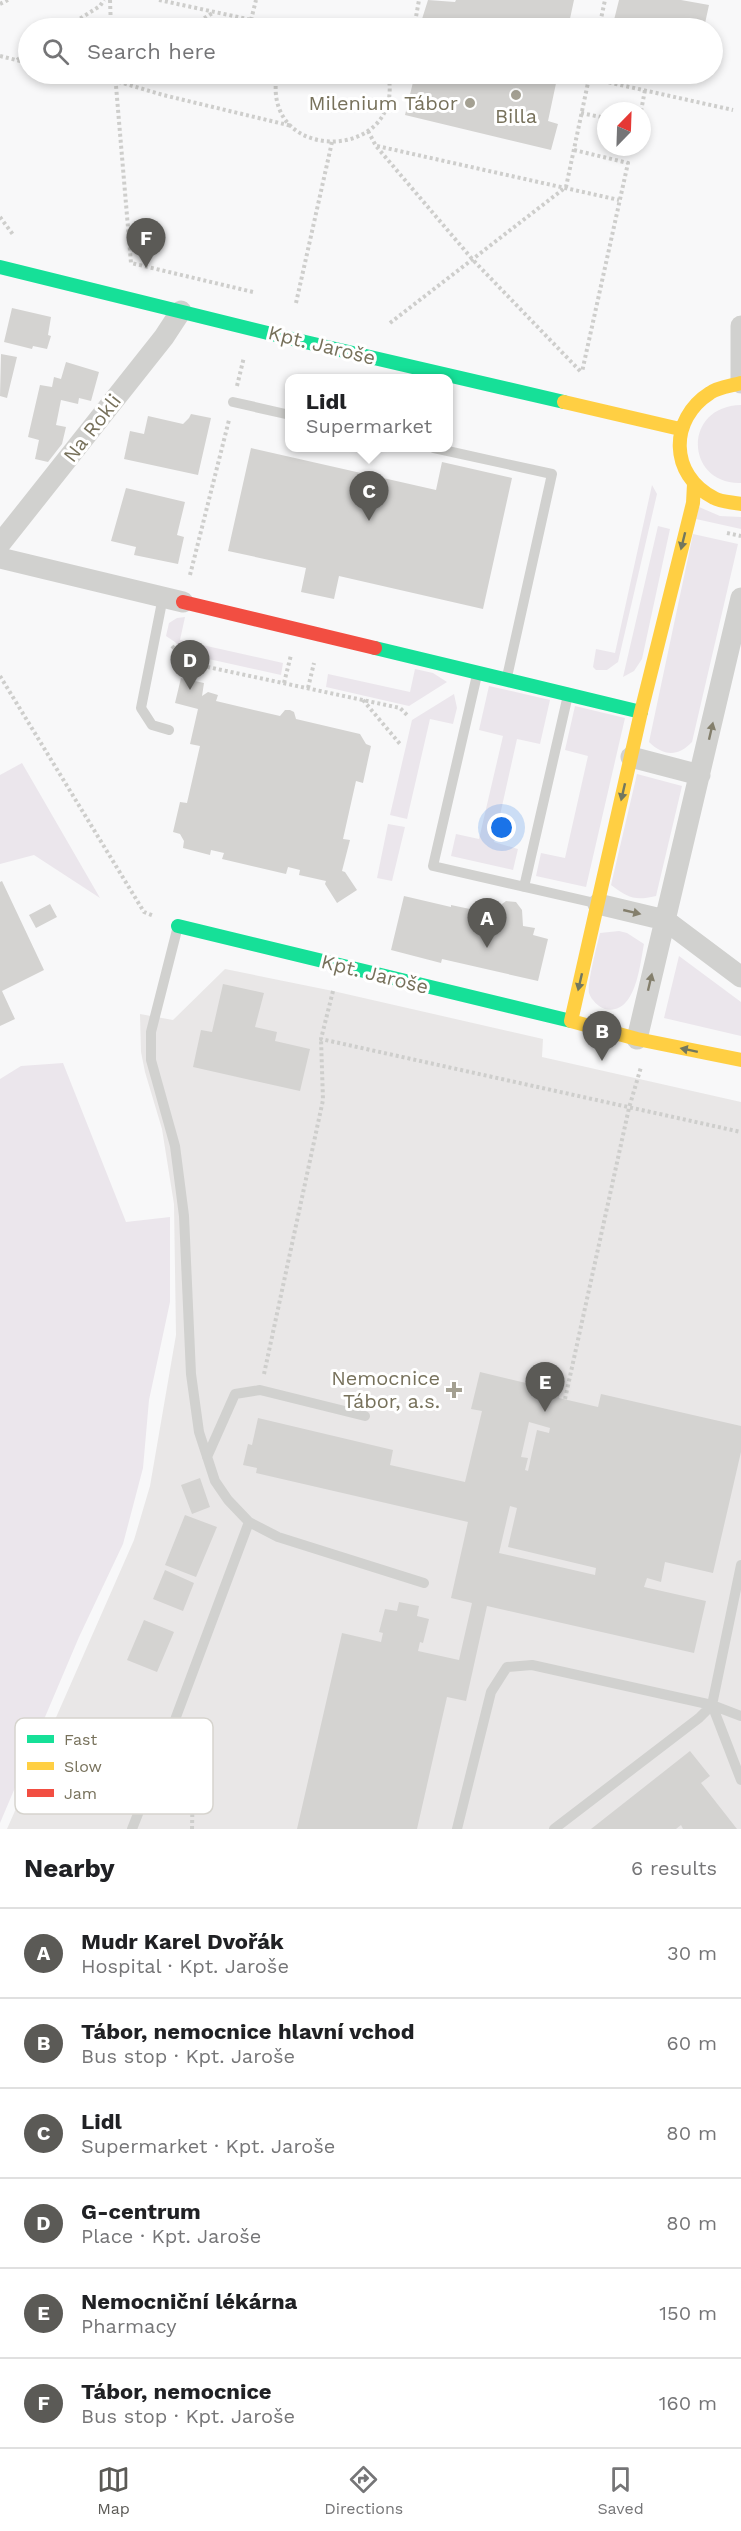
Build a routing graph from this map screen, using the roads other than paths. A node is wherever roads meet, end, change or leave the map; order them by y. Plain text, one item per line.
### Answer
1 (0, 267) edge
2 (181, 311) junction
3 (741, 326) edge
4 (445, 374) edge
5 (453, 376) edge
6 (741, 383) edge
7 (233, 402) road end
8 (285, 414) edge
9 (680, 429) junction
10 (453, 451) edge
11 (694, 484) junction
12 (741, 504) edge
13 (0, 544) edge
14 (0, 558) edge
15 (741, 598) edge
16 (173, 600) junction
17 (477, 672) junction
18 (506, 679) junction
19 (568, 694) junction
20 (641, 712) junction
21 (170, 730) dead end
22 (631, 757) junction
23 (700, 775) junction
24 (524, 887) junction
25 (598, 904) junction
26 (665, 920) junction
27 (178, 926) joint
28 (741, 977) edge
29 (571, 1021) junction
30 (645, 1041) junction
31 (741, 1060) edge
32 (365, 1416) dead end
33 (207, 1457) junction
34 (249, 1522) junction
35 (741, 1565) edge
36 (424, 1583) dead end
37 (712, 1705) junction
38 (741, 1716) edge
39 (176, 1718) edge
40 (741, 1779) edge
41 (138, 1814) edge
42 (132, 1829) edge
43 (457, 1829) edge
44 (554, 1829) edge

1 - 2 street, Kpt. Jaroše
2 - 4 street, Kpt. Jaroše
2 - 13 street, Na Rokli
3 - 6 street
5 - 9 street, Kpt. Jaroše
6 - 9 street
7 - 8 lane
9 - 11 street
10 - 18 lane
11 - 12 street
11 -> 20 street
14 - 16 street
23 -> 15 street
16 - 17 street
16 - 21 lane
17 - 18 street
17 - 24 lane
18 - 19 street
19 - 20 street
19 - 24 lane
20 - 22 street
22 - 23 street
22 -> 25 street
23 - 26 street
24 - 25 lane
25 -> 26 street
25 -> 29 street
26 - 28 street
30 -> 26 street
27 - 29 street, Kpt. Jaroše
27 - 33 lane
29 - 30 street, Kpt. Jaroše
31 -> 30 street, Kpt. Jaroše
32 - 33 lane
33 - 34 lane
34 - 36 lane
34 - 39 lane
35 - 37 lane
37 - 38 lane
37 - 40 lane
37 - 43 lane
37 - 44 lane
41 - 42 lane

